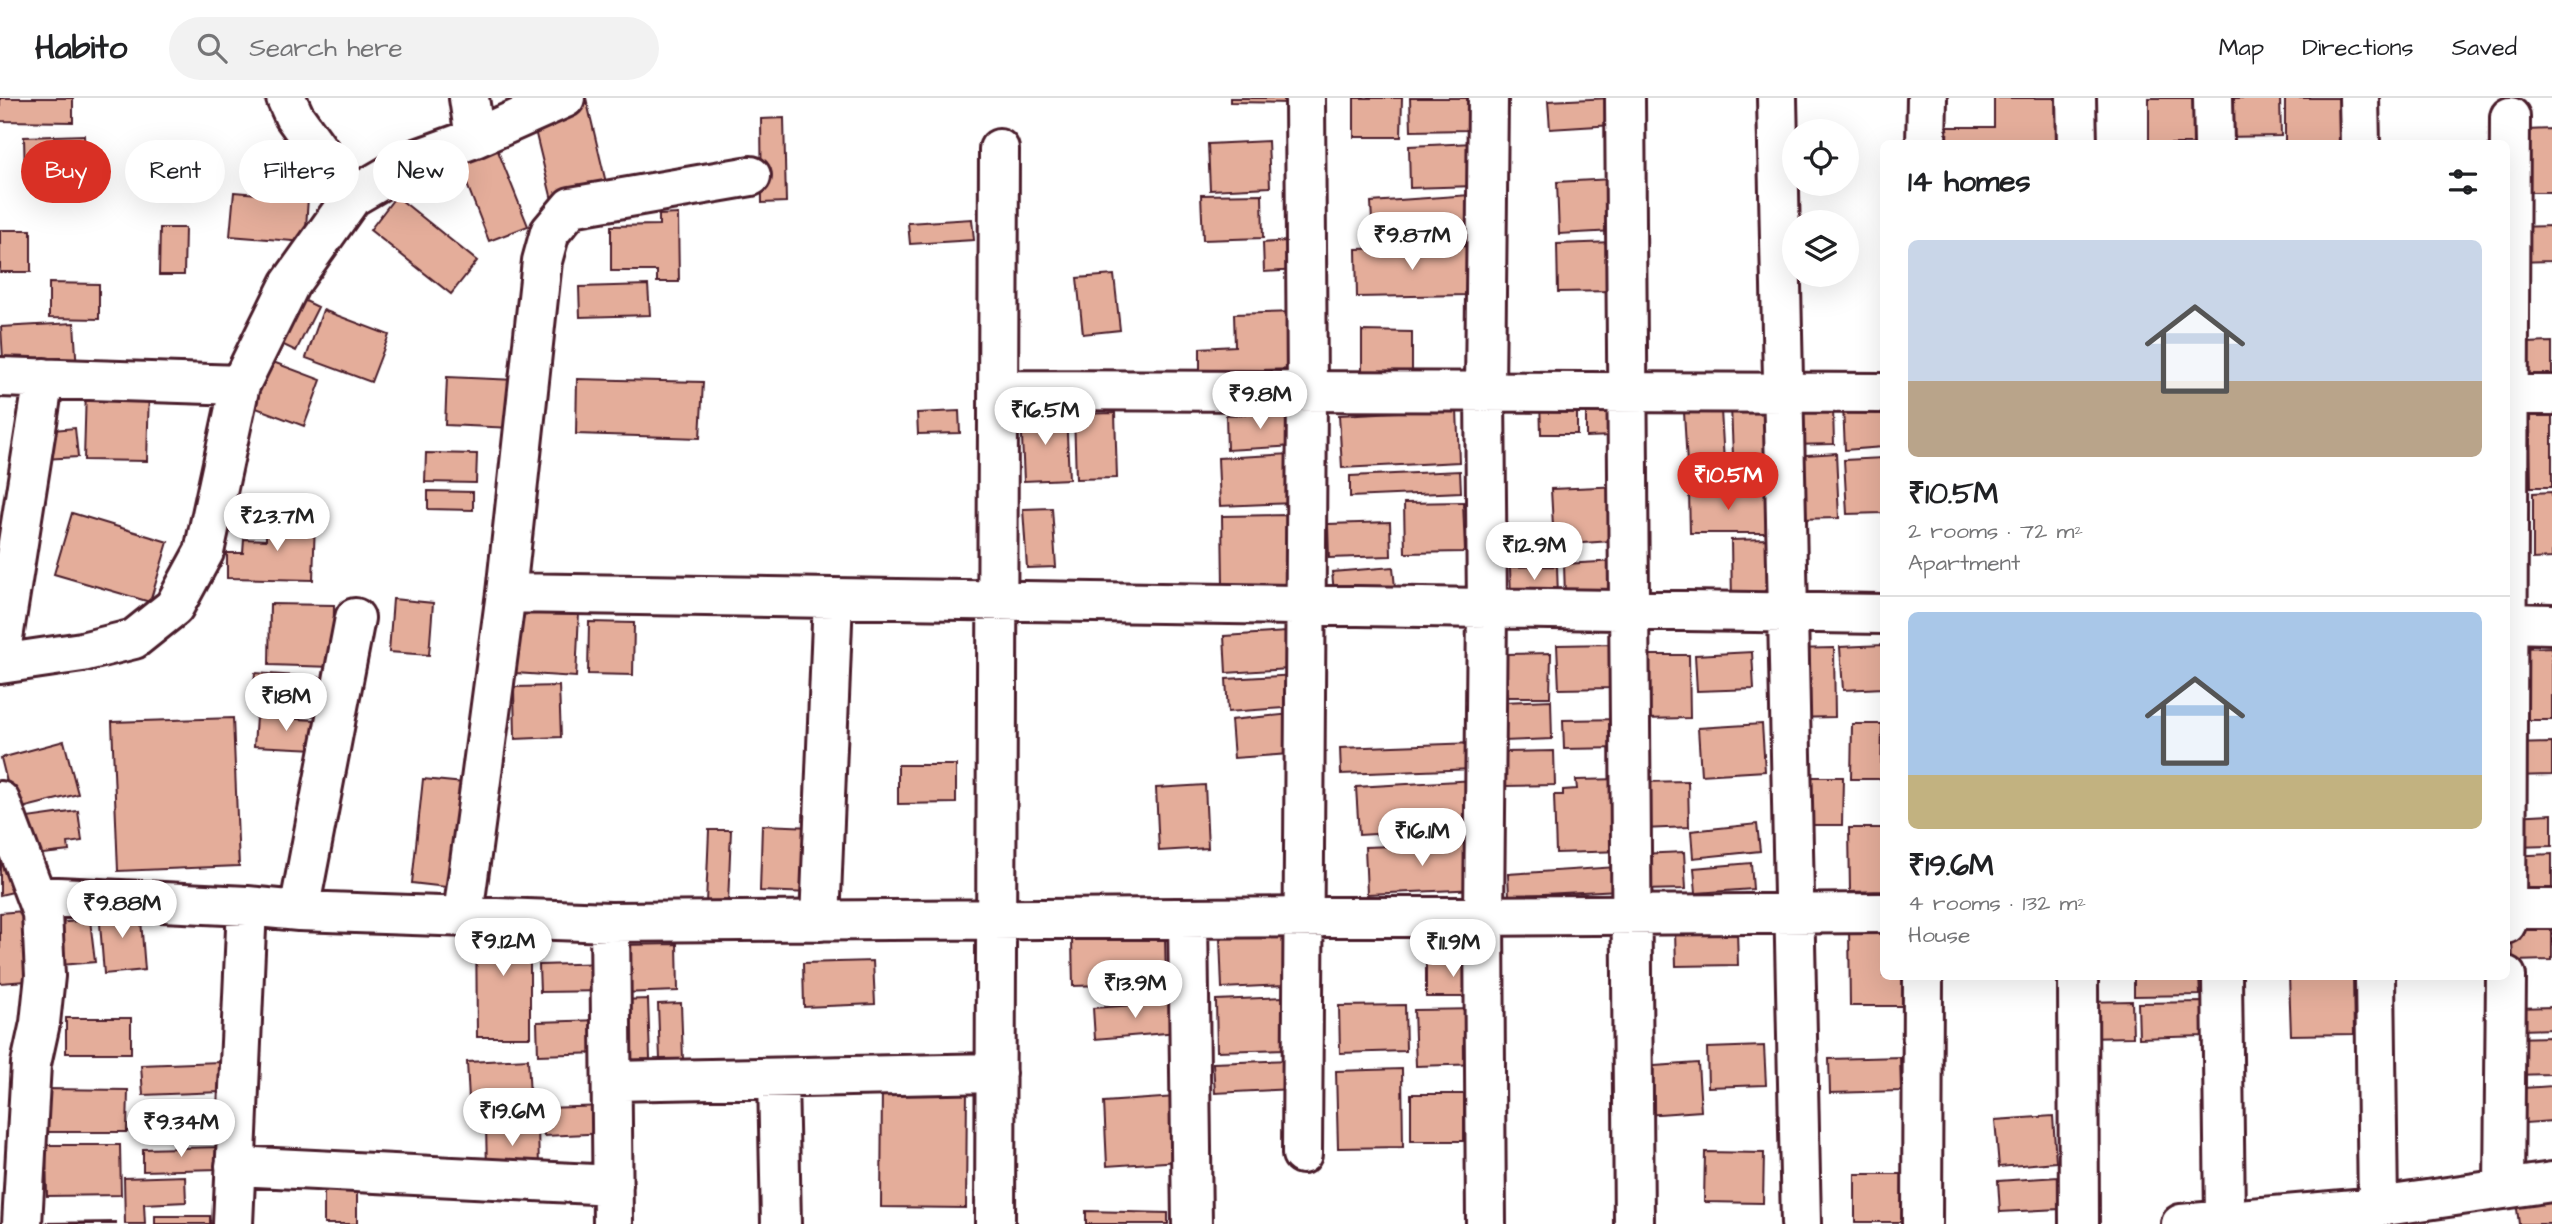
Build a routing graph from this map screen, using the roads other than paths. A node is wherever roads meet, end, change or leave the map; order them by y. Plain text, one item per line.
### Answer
1 (286, 98) edge
2 (469, 98) edge
3 (565, 98) edge
4 (1305, 98) edge
5 (1488, 98) edge
6 (1625, 98) edge
7 (1777, 98) edge
8 (1927, 98) edge
9 (2076, 98) edge
10 (2213, 98) edge
11 (2359, 98) edge
12 (2510, 117) dead end
13 (475, 138) junction
14 (311, 140) edge
15 (1926, 140) edge
16 (2077, 140) edge
17 (2214, 140) edge
18 (2360, 140) edge
19 (2510, 140) edge
20 (999, 149) dead end
21 (751, 176) dead end
22 (359, 193) edge
23 (348, 203) edge
24 (0, 377) edge
25 (44, 379) junction
26 (240, 384) junction
27 (998, 390) junction
28 (1307, 391) junction
29 (1485, 391) junction
30 (1628, 392) junction
31 (1783, 392) junction
32 (1880, 393) edge
33 (2510, 395) edge
34 (2552, 395) edge
35 (506, 593) junction
36 (833, 598) junction
37 (998, 600) junction
38 (1306, 606) junction
39 (1487, 608) junction
40 (1629, 610) junction
41 (1788, 612) junction
42 (1880, 614) edge
43 (355, 618) dead end
44 (2510, 623) edge
45 (2552, 624) edge
46 (0, 657) edge
47 (0, 664) edge
48 (3, 819) edge
49 (37, 896) junction
50 (247, 906) junction
51 (2510, 909) edge
52 (2552, 909) edge
53 (299, 911) junction
54 (1880, 913) edge
55 (1794, 914) junction
56 (463, 915) junction
57 (1632, 915) junction
58 (1484, 916) junction
59 (1303, 917) junction
60 (1188, 918) junction
61 (996, 919) junction
62 (820, 921) junction
63 (610, 922) junction
64 (1923, 980) edge
65 (2078, 980) edge
66 (2222, 980) edge
67 (2375, 980) edge
68 (2506, 980) edge
69 (16, 1063) edge
70 (996, 1073) junction
71 (778, 1077) junction
72 (612, 1081) junction
73 (1302, 1154) dead end
74 (235, 1166) junction
75 (2552, 1182) edge
76 (613, 1185) junction
77 (2504, 1189) junction
78 (2378, 1207) junction
79 (2225, 1219) junction
80 (22, 1224) edge
81 (233, 1224) edge
82 (613, 1224) edge
83 (781, 1224) edge
84 (995, 1224) edge
85 (1192, 1224) edge
86 (1486, 1224) edge
87 (1634, 1224) edge
88 (1801, 1224) edge
89 (1922, 1224) edge
90 (2079, 1224) edge
91 (2181, 1224) edge

1 - 14 street
2 - 13 street
3 - 13 street
4 - 28 street
5 - 29 street
6 - 30 street
7 - 31 street
8 - 15 street
9 - 16 street
10 - 17 street
11 - 18 street
12 - 19 street
13 - 22 street
20 - 27 street
21 - 35 street
23 - 26 street
24 - 25 street
25 - 26 street
25 - 46 street
26 - 47 street
27 - 28 street
27 - 37 street
28 - 29 street
28 - 38 street
29 - 30 street
29 - 39 street
30 - 31 street
30 - 40 street
31 - 32 street
31 - 41 street
33 - 34 street
35 - 36 street
35 - 56 street
36 - 37 street
36 - 62 street
37 - 38 street
37 - 61 street
38 - 39 street
38 - 59 street
39 - 40 street
39 - 58 street
40 - 41 street
40 - 57 street
41 - 42 street
41 - 55 street
43 - 53 street
44 - 45 street
48 - 49 street
49 - 50 street
49 - 69 street
50 - 53 street
50 - 74 street
51 - 52 street
53 - 56 street
54 - 55 street
55 - 57 street
55 - 88 street
56 - 63 street
57 - 58 street
57 - 87 street
58 - 59 street
58 - 86 street
59 - 60 street
59 - 73 street
60 - 61 street
60 - 85 street
61 - 62 street
61 - 70 street
62 - 63 street
63 - 72 street
64 - 89 street
65 - 90 street
66 - 79 street
67 - 78 street
68 - 77 street
69 - 80 street
70 - 71 street
70 - 84 street
71 - 72 street
71 - 83 street
72 - 76 street
74 - 76 street
74 - 81 street
75 - 77 street
76 - 82 street
77 - 78 street
78 - 79 street
79 - 91 street

